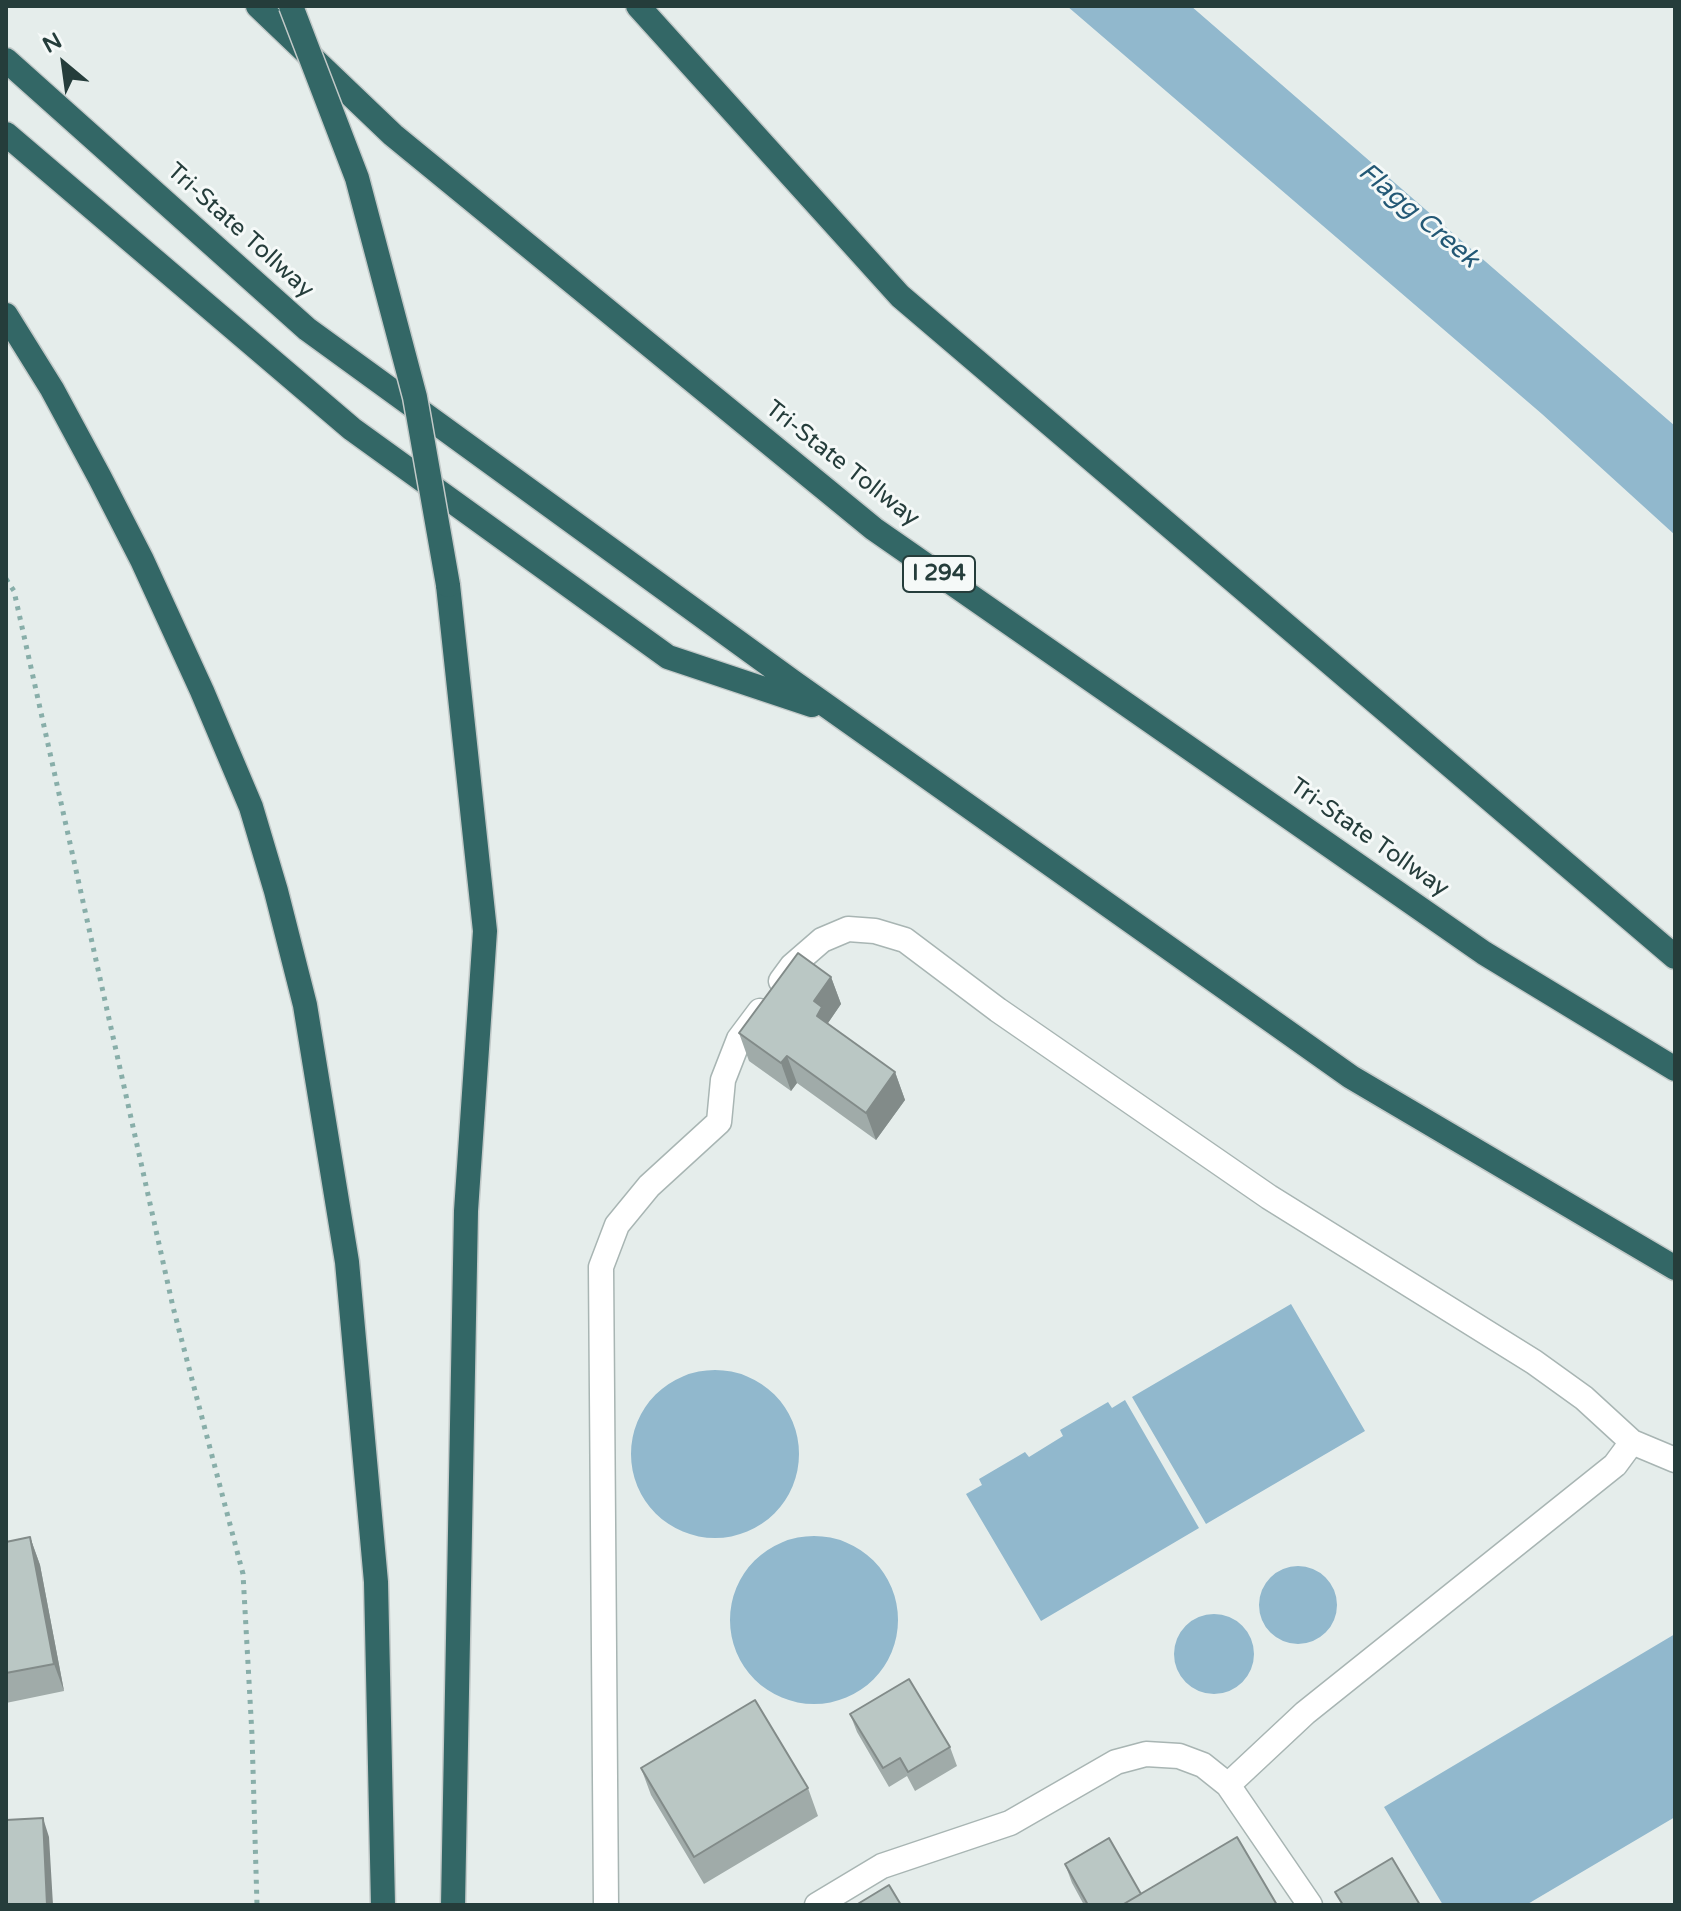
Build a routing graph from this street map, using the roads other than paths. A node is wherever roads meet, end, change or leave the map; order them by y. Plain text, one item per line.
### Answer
1 (258, 6) edge
2 (291, 6) edge
3 (638, 6) edge
4 (6, 60) edge
5 (6, 134) edge
6 (6, 315) edge
7 (837, 713) junction
8 (1675, 957) edge
9 (1675, 1069) edge
10 (1675, 1268) edge
11 (1632, 1442) junction
12 (1675, 1460) edge
13 (1228, 1785) junction
14 (383, 1905) edge
15 (453, 1905) edge
16 (606, 1905) edge
17 (817, 1905) edge
18 (1310, 1905) edge

1 - 9 highway, Tri-State Tollway / I 294
2 - 15 highway, bridge
3 - 8 highway
4 - 7 highway, Tri-State Tollway
5 - 7 highway, Tri-State Tollway
6 - 14 highway
7 - 10 highway, Tri-State Tollway
11 - 12 lane
11 - 13 lane
11 - 16 lane
13 - 17 lane
13 - 18 lane

